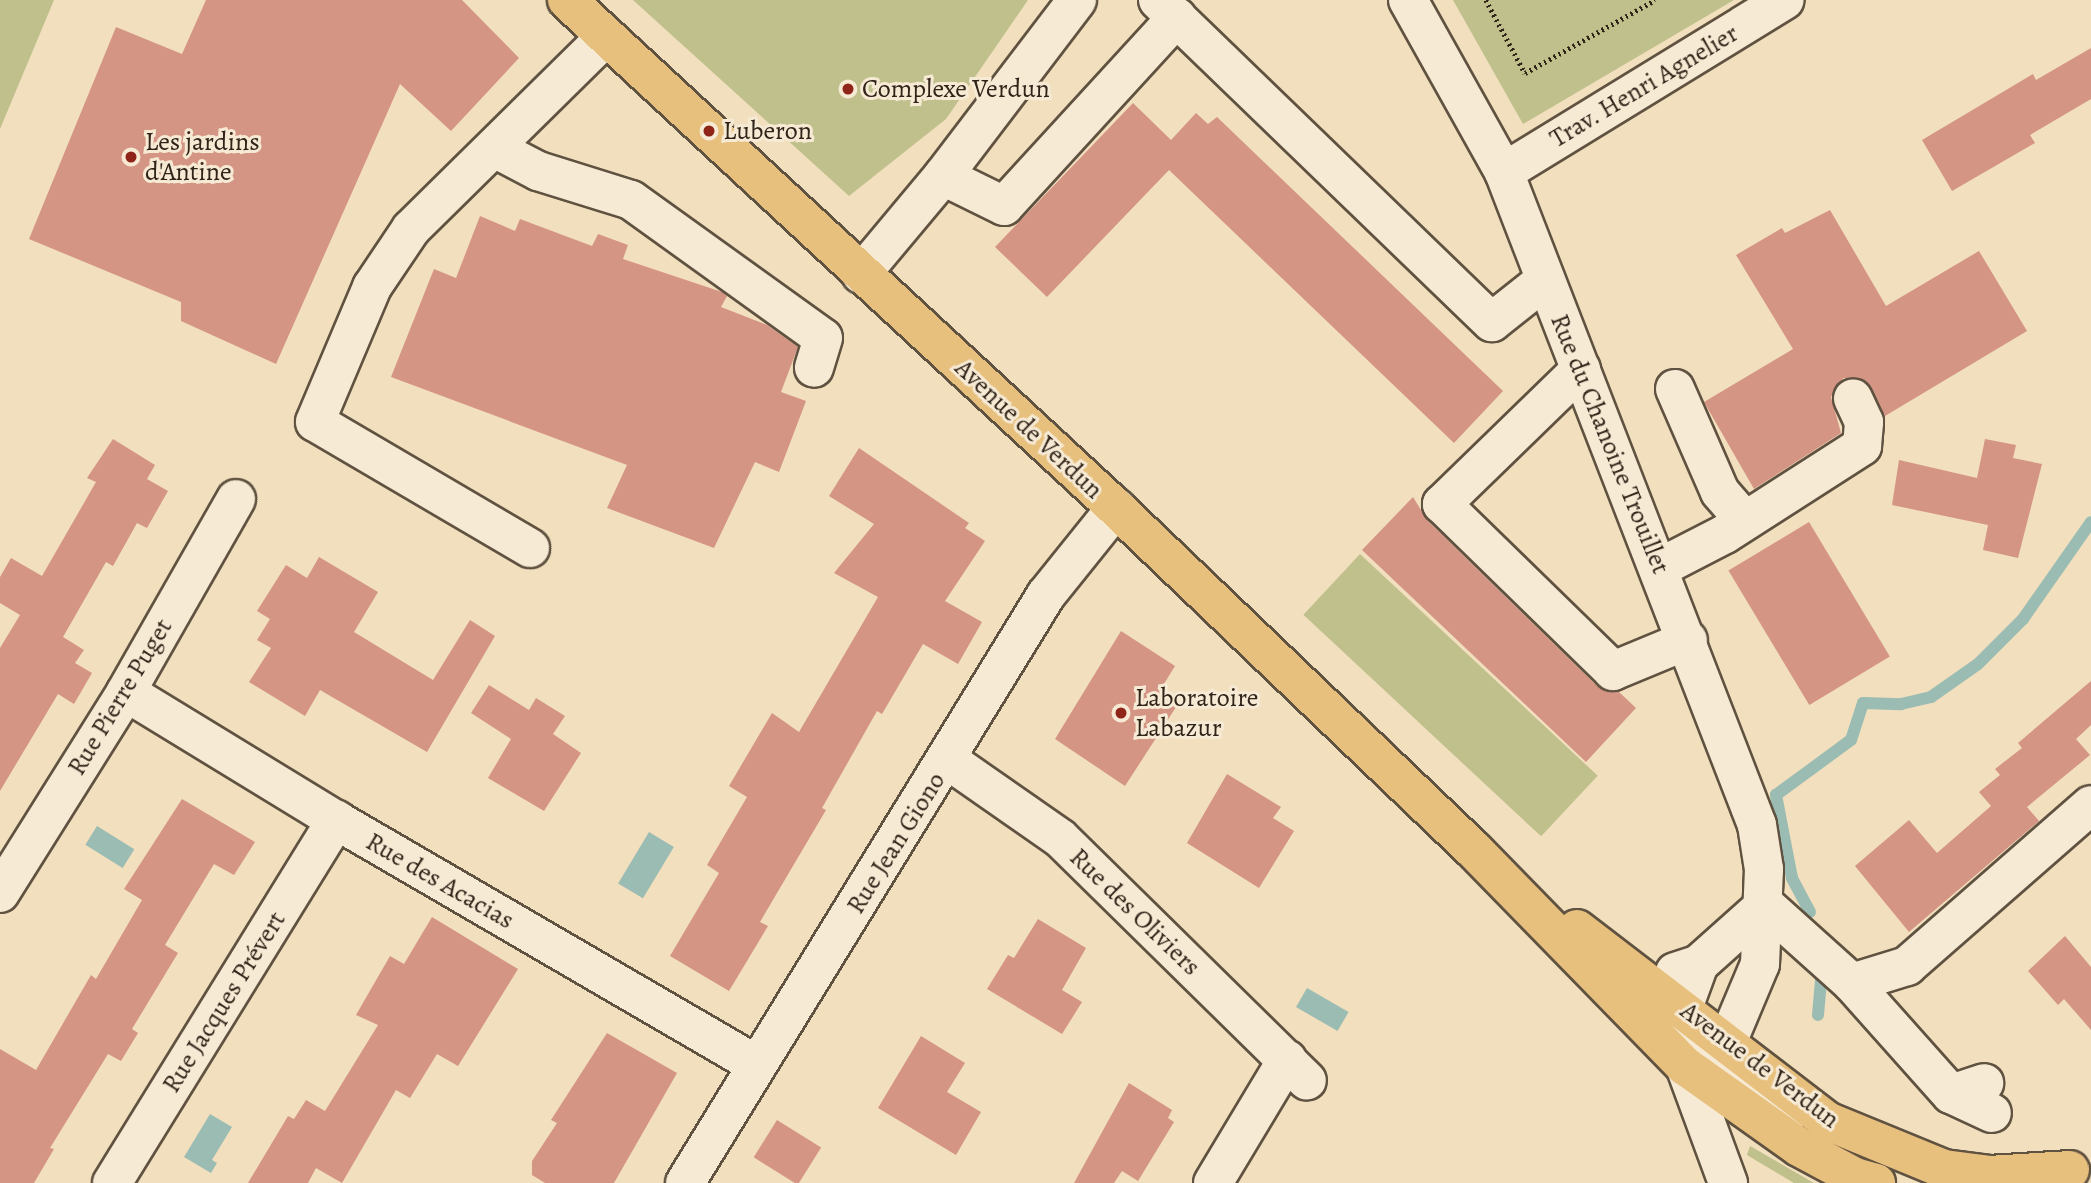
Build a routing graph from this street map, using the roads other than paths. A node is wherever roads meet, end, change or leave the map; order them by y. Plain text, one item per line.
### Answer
1 (567, 0) edge
2 (1077, 0) edge
3 (1408, 0) edge
4 (1785, 0) edge
5 (1168, 9) edge
6 (606, 37) junction
7 (494, 148) junction
8 (1504, 172) junction
9 (943, 176) junction
10 (861, 274) junction
11 (1545, 280) junction
12 (814, 368) dead end
13 (1581, 369) junction
14 (1675, 389) dead end
15 (1853, 398) dead end
16 (236, 499) dead end
17 (1116, 508) junction
18 (1745, 521) junction
19 (530, 548) dead end
20 (1659, 568) junction
21 (1688, 640) junction
22 (125, 692) junction
23 (948, 760) junction
24 (2091, 805) edge
25 (336, 820) junction
26 (1488, 863) junction
27 (0, 893) edge
28 (1765, 905) junction
29 (1699, 964) junction
30 (1649, 982) junction
31 (1852, 983) junction
32 (1683, 1008) junction
33 (1726, 1045) junction
34 (757, 1065) junction
35 (1685, 1066) junction
36 (1976, 1097) dead end
37 (2070, 1171) edge
38 (1866, 1180) edge
39 (112, 1183) edge
40 (685, 1183) edge
41 (1213, 1183) edge
42 (1728, 1183) edge

1 - 6 main road, Avenue de Verdun
2 - 9 street
3 - 8 street, Rue du Chanoine Trouillet
4 - 8 street, Trav. Henri Agnelier
5 - 9 street
5 - 11 street
6 - 7 street
6 - 10 main road, Avenue de Verdun
7 - 12 street
7 - 19 street
8 - 11 street, Rue du Chanoine Trouillet
9 - 10 street
10 - 17 main road, Avenue de Verdun
11 - 13 street, Rue du Chanoine Trouillet
13 - 20 street, Rue du Chanoine Trouillet
13 - 21 street
14 - 18 street
15 - 18 street
16 - 22 street, Rue Pierre Puget
17 - 23 street, Rue Jean Giono
17 - 26 main road, Avenue de Verdun
18 - 20 street
20 - 21 street, Rue du Chanoine Trouillet
21 - 28 street, Rue du Chanoine Trouillet
22 - 25 street, Rue des Acacias
22 - 27 street, Rue Pierre Puget
23 - 34 street, Rue Jean Giono
23 - 41 street, Rue des Oliviers
24 - 31 street
25 - 34 street, Rue des Acacias
25 - 39 street, Rue Jacques Prévert
26 - 30 main road, Avenue de Verdun
26 - 35 main road, Avenue de Verdun
28 - 29 street
28 - 31 street
28 - 33 street, Rue du Chanoine Trouillet
29 - 30 street
29 - 32 street
30 - 32 main road, Avenue de Verdun
31 - 36 street
32 - 33 main road, Avenue de Verdun
32 - 38 street
33 - 37 main road, Avenue de Verdun
34 - 40 street, Rue Jean Giono
35 - 38 main road, Avenue de Verdun
35 - 42 street

